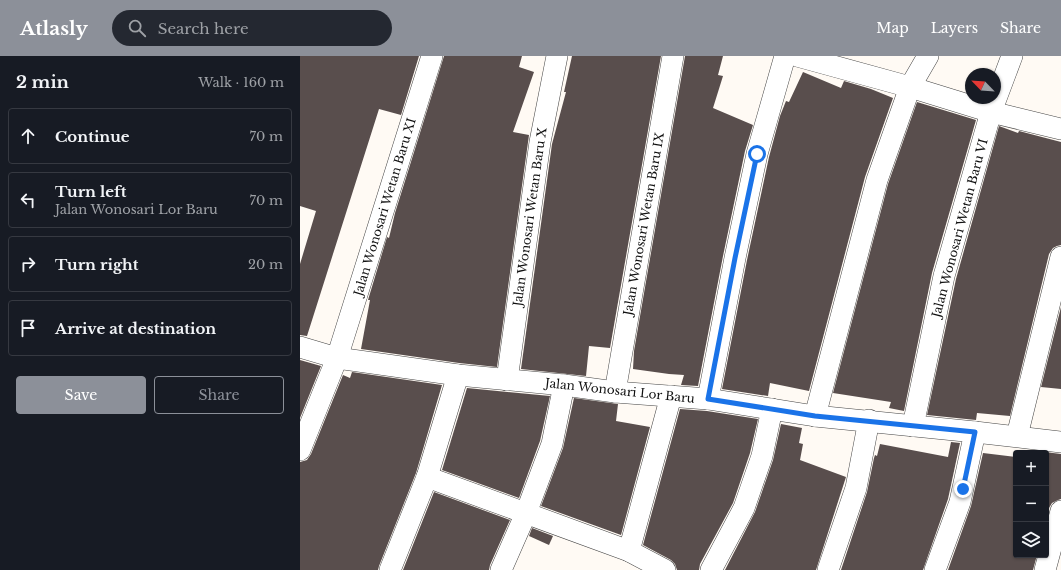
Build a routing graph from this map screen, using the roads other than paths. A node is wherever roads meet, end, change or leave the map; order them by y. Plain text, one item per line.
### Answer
1 (432, 56) edge
2 (557, 56) edge
3 (672, 56) edge
4 (785, 56) edge
5 (797, 56) edge
6 (928, 56) edge
7 (1012, 56) edge
8 (910, 87) junction
9 (991, 112) junction
10 (1061, 129) edge
11 (1061, 257) edge
12 (300, 347) edge
13 (337, 358) junction
14 (458, 375) junction
15 (507, 380) junction
16 (564, 384) junction
17 (615, 392) junction
18 (671, 396) junction
19 (708, 399) junction
20 (772, 409) junction
21 (815, 416) junction
22 (869, 420) junction
23 (913, 426) junction
24 (975, 432) junction
25 (1018, 436) junction
26 (1061, 442) edge
27 (300, 450) edge
28 (426, 477) junction
29 (1061, 511) edge
30 (526, 513) junction
31 (629, 551) junction
32 (390, 570) edge
33 (501, 570) edge
34 (665, 570) edge
35 (711, 570) edge
36 (828, 570) edge
37 (935, 570) edge
38 (1045, 570) edge

1 - 13 street, Jalan Wonosari Wetan Baru XI
2 - 15 street, Jalan Wonosari Wetan Baru X
3 - 17 street, Jalan Wonosari Wetan Baru IX
4 - 19 street
5 - 8 street
6 - 8 street
7 - 9 street, Jalan Wonosari Wetan Baru VI
8 - 9 street
8 - 21 street
9 - 10 street
9 - 23 street, Jalan Wonosari Wetan Baru VI
11 - 25 street
12 - 13 street, Jalan Wonosari Lor Baru
13 - 14 street, Jalan Wonosari Lor Baru
13 - 27 street, Jalan Wonosari Wetan Baru XI
14 - 15 street, Jalan Wonosari Lor Baru
14 - 28 street
15 - 16 street, Jalan Wonosari Lor Baru
16 - 17 street, Jalan Wonosari Lor Baru
16 - 30 street
17 - 18 street, Jalan Wonosari Lor Baru
18 - 19 street, Jalan Wonosari Lor Baru
18 - 31 street
19 - 20 street, Jalan Wonosari Lor Baru
20 - 21 street, Jalan Wonosari Lor Baru
20 - 35 street
21 - 22 street, Jalan Wonosari Lor Baru
22 - 23 street, Jalan Wonosari Lor Baru
22 - 36 street
23 - 24 street, Jalan Wonosari Lor Baru
24 - 25 street, Jalan Wonosari Lor Baru
24 - 37 street
25 - 26 street, Jalan Wonosari Lor Baru
28 - 30 street
28 - 32 street
29 - 38 street
30 - 31 street
30 - 33 street
31 - 34 street

